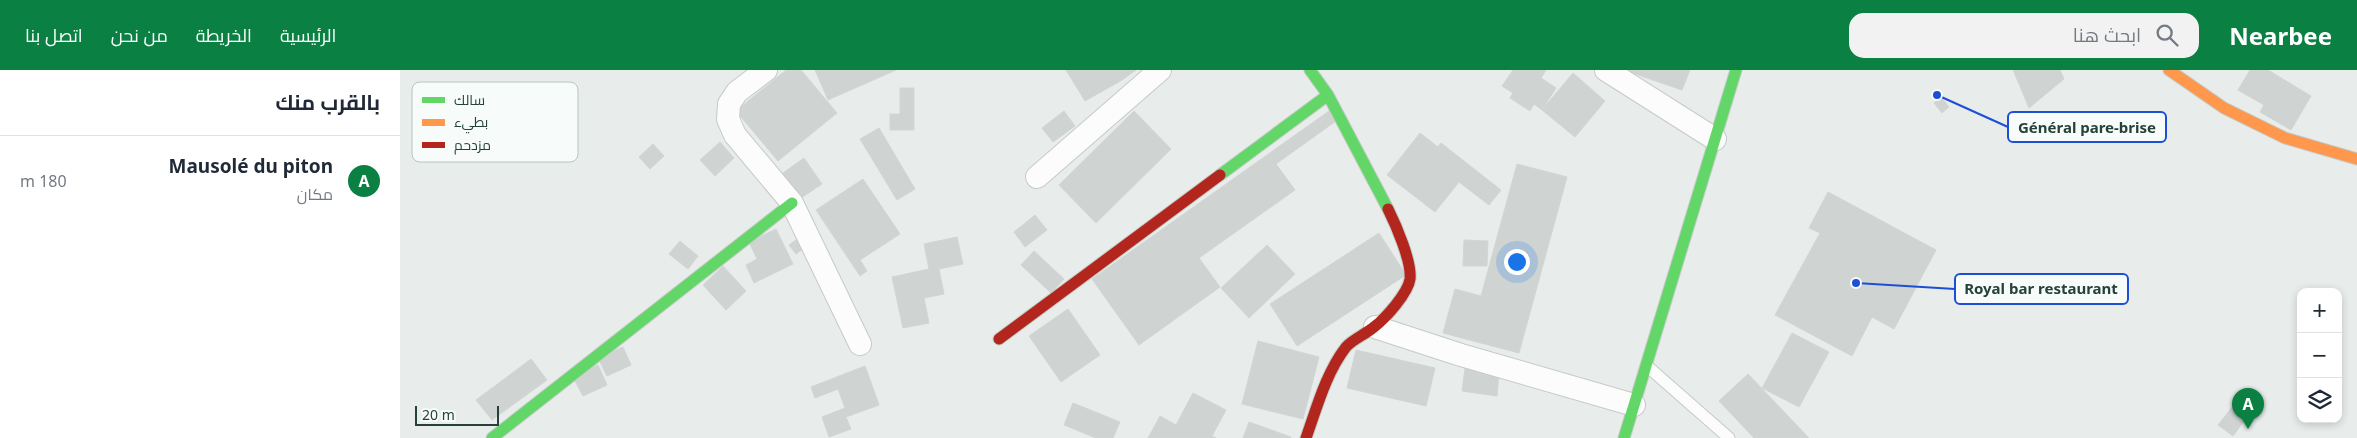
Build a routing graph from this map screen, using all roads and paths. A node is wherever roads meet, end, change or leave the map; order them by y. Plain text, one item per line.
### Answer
1 (766, 70) edge
2 (1160, 70) edge
3 (1310, 70) edge
4 (1606, 70) edge
5 (1736, 70) edge
6 (2169, 70) edge
7 (1328, 95) junction
8 (1714, 139) junction
9 (2357, 159) edge
10 (1037, 177) dead end
11 (792, 203) junction
12 (1375, 326) junction
13 (999, 338) dead end
14 (860, 344) dead end
15 (1647, 366) junction
16 (1634, 405) junction
17 (492, 438) edge
18 (1306, 438) edge
19 (1624, 438) edge
20 (1729, 438) edge

1 - 11 street
2 - 10 street
3 - 7 street
4 - 8 street
5 - 8 street
6 - 9 street
7 - 12 street
7 - 13 street
8 - 15 street
11 - 14 street
11 - 17 street
12 - 16 street
12 - 18 street
15 - 16 street
15 - 20 lane
16 - 19 street

